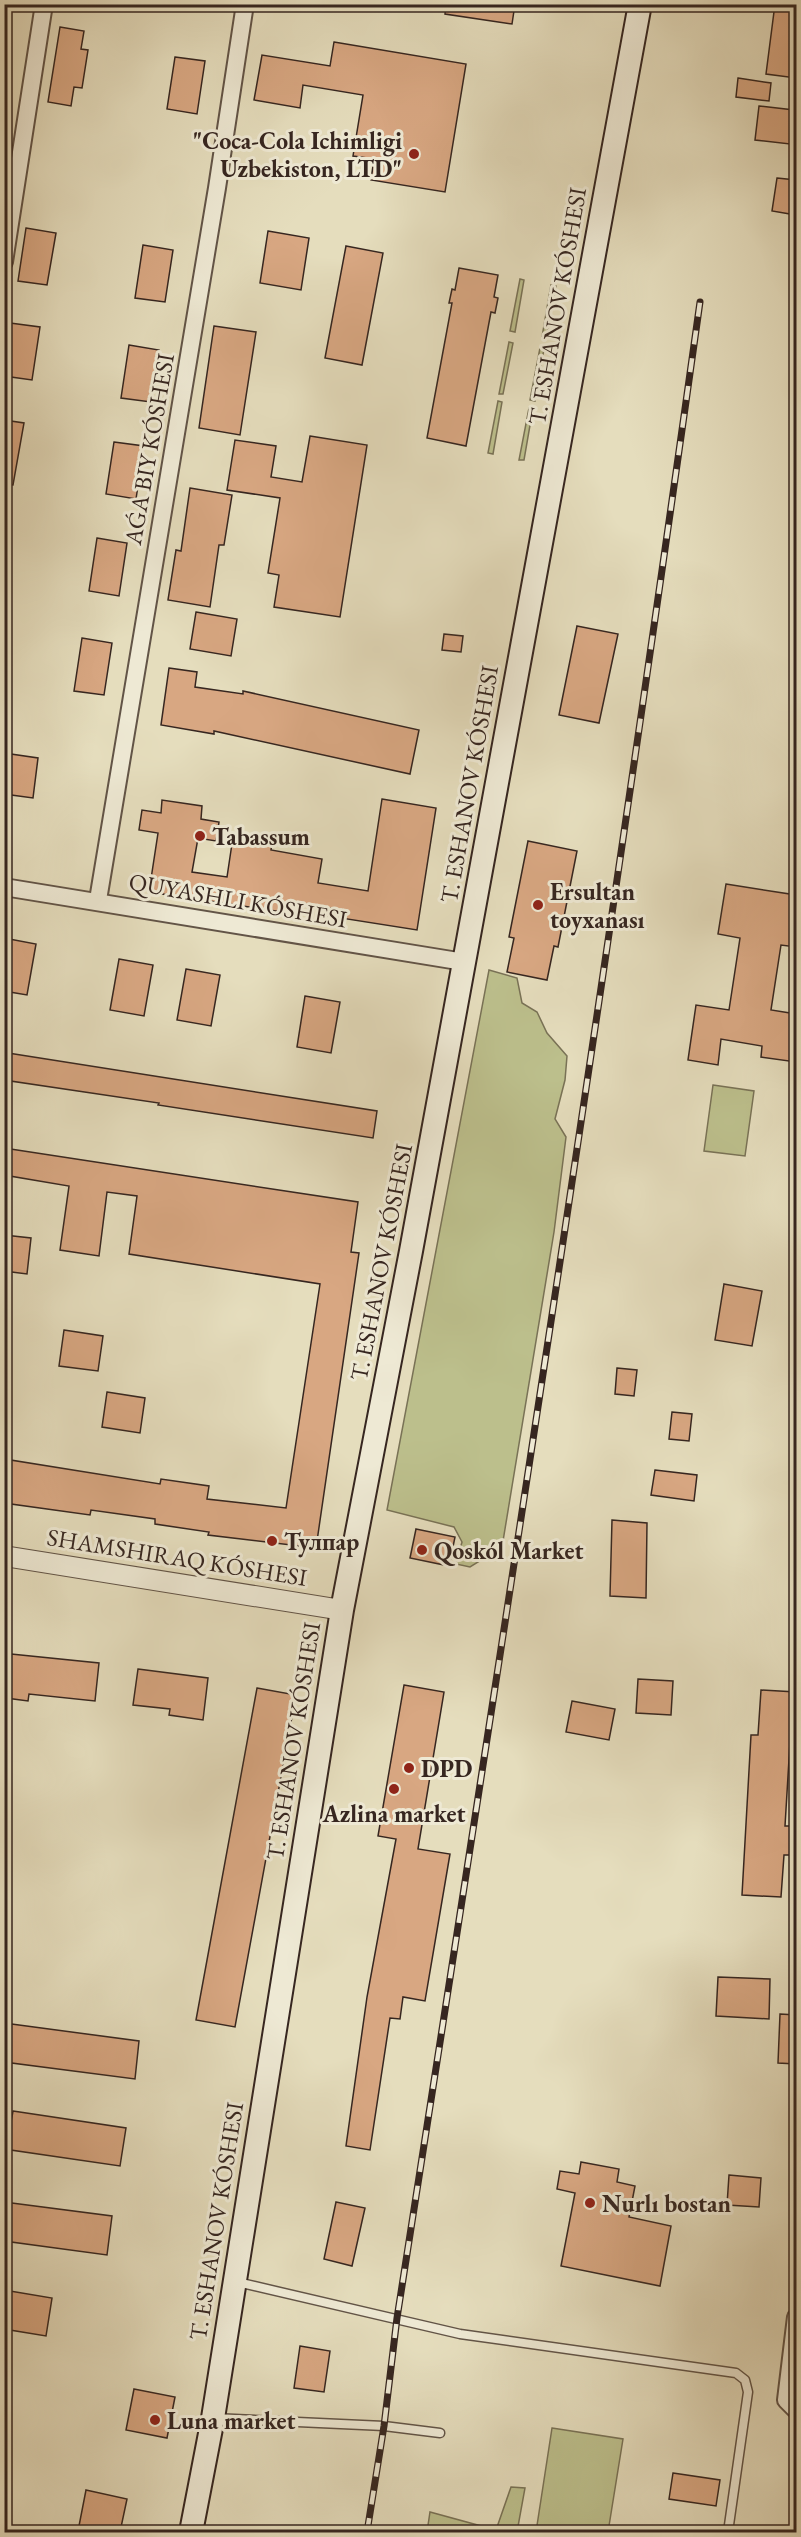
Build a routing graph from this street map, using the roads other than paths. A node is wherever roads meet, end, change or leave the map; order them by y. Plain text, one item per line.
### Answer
1 (45, 4) edge
2 (245, 4) edge
3 (640, 4) edge
4 (4, 262) edge
5 (4, 886) edge
6 (98, 900) junction
7 (464, 962) junction
8 (4, 1556) edge
9 (342, 1610) junction
10 (234, 2282) junction
11 (796, 2317) edge
12 (796, 2410) edge
13 (213, 2418) junction
14 (440, 2433) dead end
15 (191, 2532) edge
16 (728, 2532) edge

1 - 4 street
2 - 6 street, AǴA BIY KÓSHESI
3 - 7 main road, T. ESHANOV KÓSHESI
5 - 6 street
6 - 7 street
7 - 9 main road, T. ESHANOV KÓSHESI
8 - 9 street
9 - 10 main road, T. ESHANOV KÓSHESI
10 - 13 main road, T. ESHANOV KÓSHESI
10 - 16 lane
11 - 12 street
13 - 14 lane
13 - 15 main road, T. ESHANOV KÓSHESI

